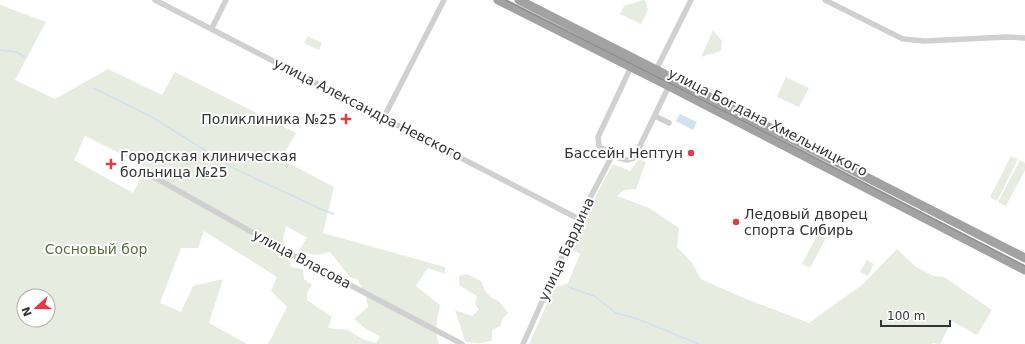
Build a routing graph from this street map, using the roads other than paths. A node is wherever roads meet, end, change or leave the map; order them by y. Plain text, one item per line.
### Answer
1 (155, 0) edge
2 (226, 0) edge
3 (444, 0) edge
4 (498, 0) edge
5 (520, 0) edge
6 (691, 0) edge
7 (825, 0) edge
8 (212, 28) junction
9 (1025, 38) edge
10 (631, 67) junction
11 (654, 73) junction
12 (669, 86) junction
13 (655, 116) junction
14 (384, 117) junction
15 (669, 124) dead end
16 (612, 156) junction
17 (143, 171) dead end
18 (579, 219) junction
19 (1025, 258) edge
20 (1025, 270) edge
21 (462, 344) edge
22 (523, 344) edge

1 - 8 street, улица Александра Невского
2 - 8 street
3 - 14 street
4 - 10 highway, улица Богдана Хмельницкого
5 - 11 highway, улица Богдана Хмельницкого
6 - 11 street
7 - 9 street
8 - 14 street, улица Александра Невского
10 - 11 highway, улица Богдана Хмельницкого
10 - 16 street
11 - 12 highway, улица Богдана Хмельницкого
11 - 19 highway, улица Богдана Хмельницкого
12 - 13 street
12 - 20 highway, улица Богдана Хмельницкого
13 - 15 street
13 - 16 street
14 - 18 street, улица Александра Невского
16 - 18 street, улица Бардина
17 - 21 street, улица Власова
18 - 22 street, улица Бардина

